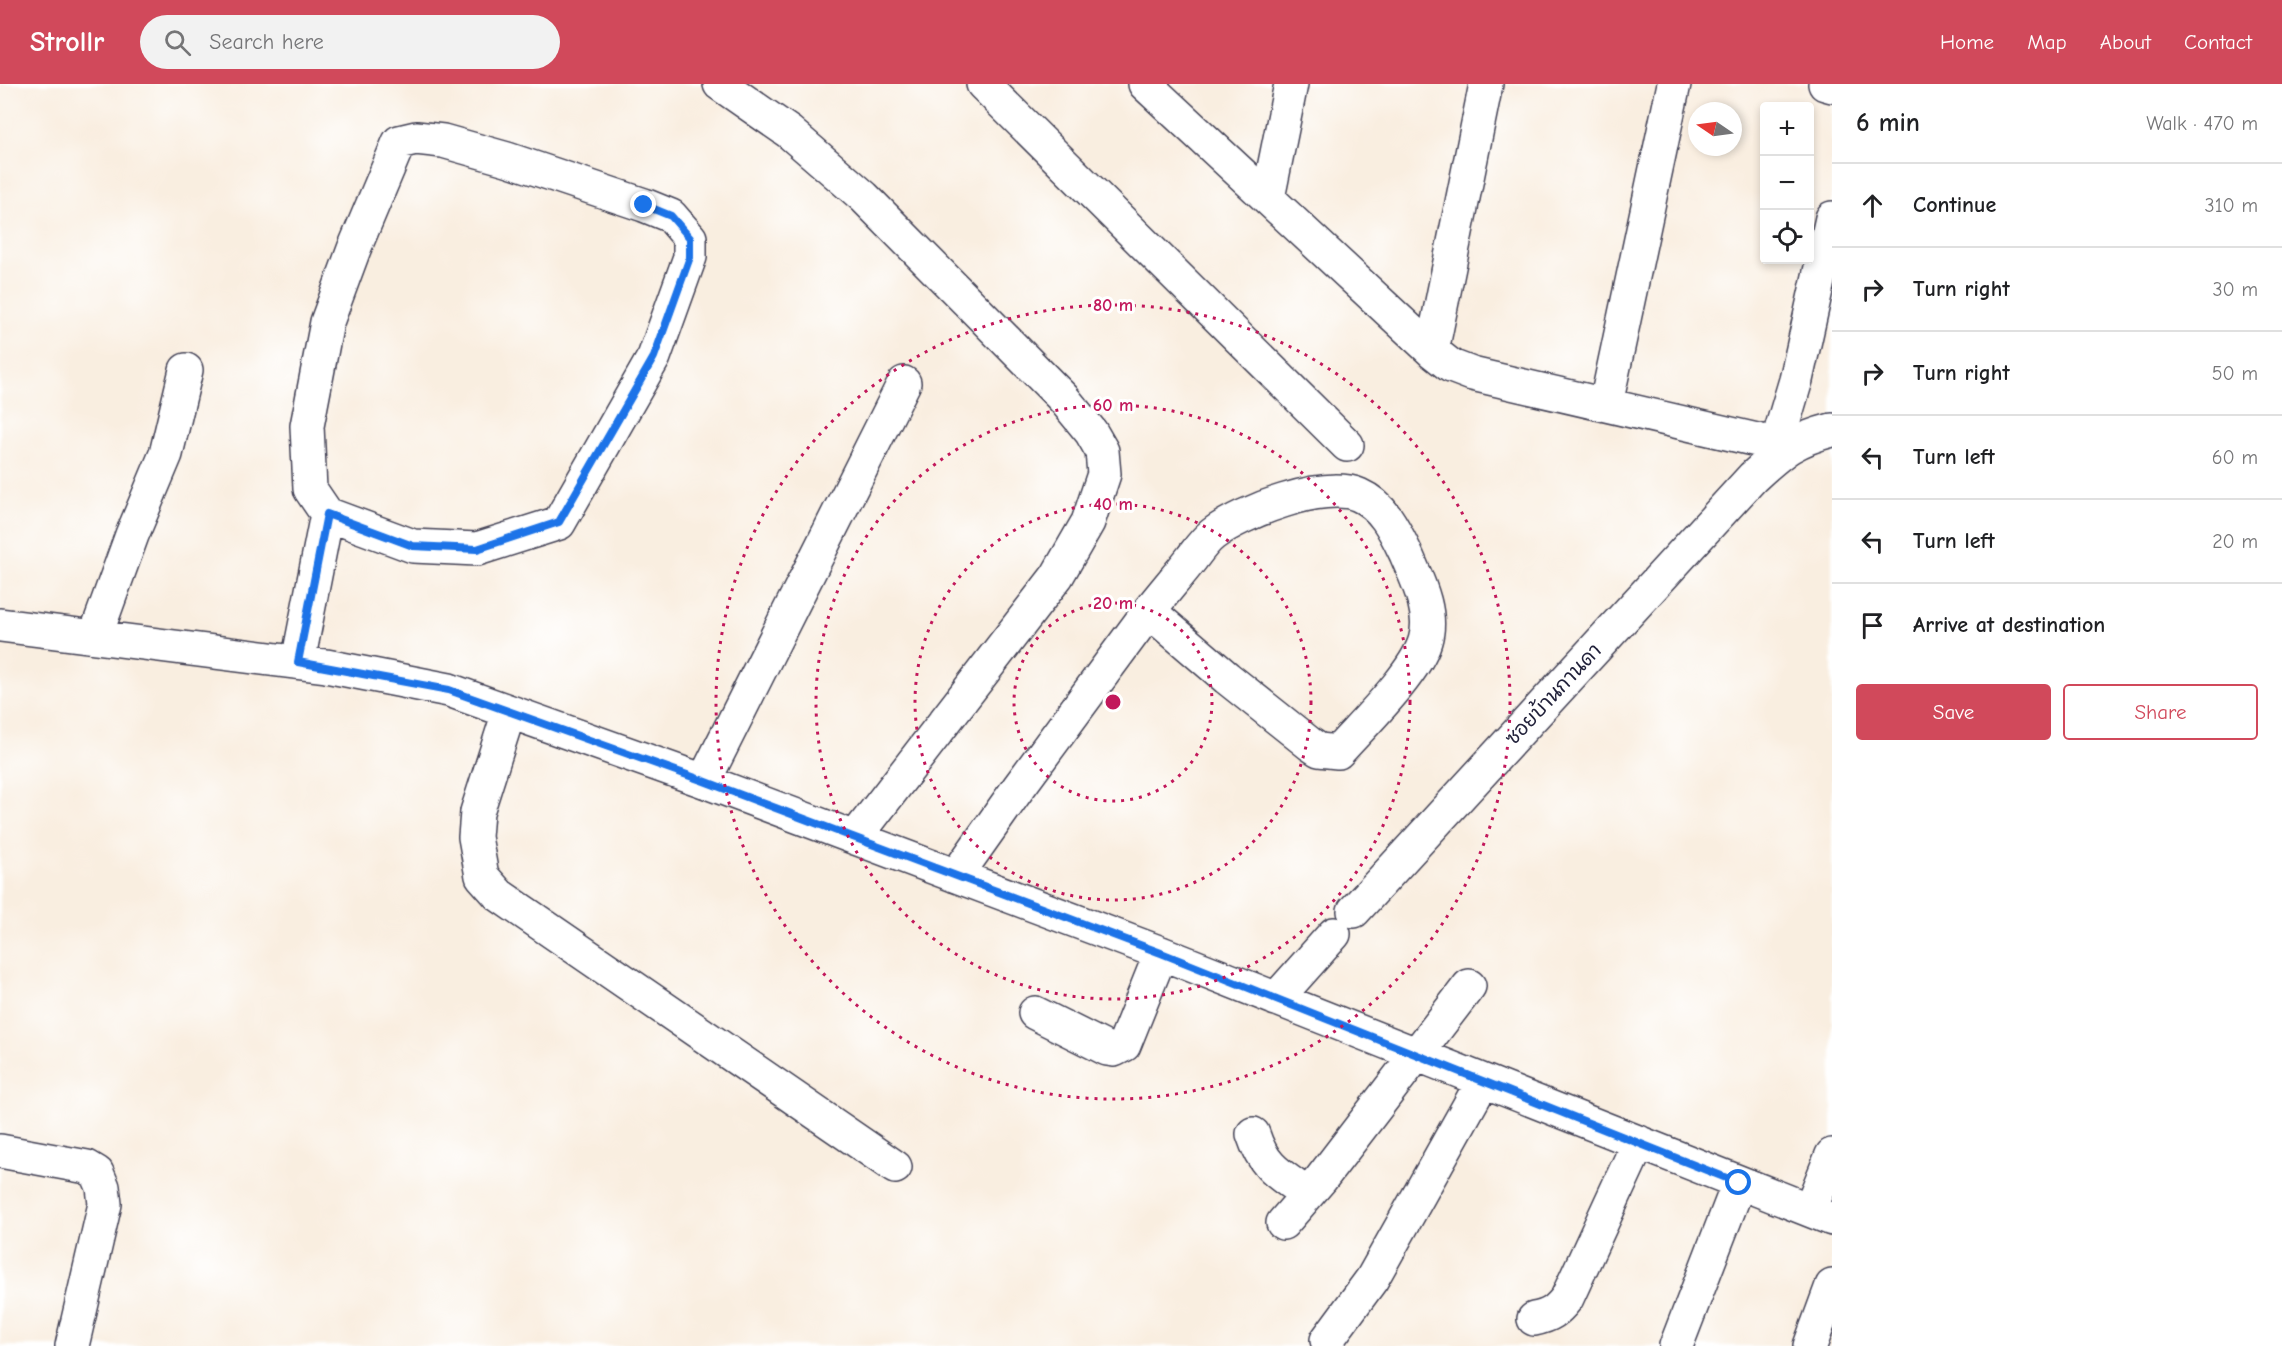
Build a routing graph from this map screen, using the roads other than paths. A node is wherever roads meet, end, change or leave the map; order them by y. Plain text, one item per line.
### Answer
1 (720, 84) edge
2 (983, 84) edge
3 (1145, 84) edge
4 (1291, 84) edge
5 (1486, 84) edge
6 (1674, 84) edge
7 (1825, 84) edge
8 (1832, 86) edge
9 (1268, 198) junction
10 (1832, 218) edge
11 (1432, 351) junction
12 (186, 370) dead end
13 (904, 383) dead end
14 (1606, 404) junction
15 (1832, 430) edge
16 (1347, 445) dead end
17 (1782, 445) junction
18 (327, 514) junction
19 (1149, 611) junction
20 (0, 625) edge
21 (95, 637) junction
22 (298, 662) junction
23 (509, 712) junction
24 (704, 781) junction
25 (855, 838) junction
26 (956, 876) junction
27 (1161, 953) junction
28 (1469, 986) dead end
29 (1276, 999) junction
30 (1035, 1013) dead end
31 (1417, 1056) junction
32 (1483, 1081) junction
33 (1253, 1134) dead end
34 (1638, 1142) junction
35 (0, 1151) edge
36 (1832, 1155) edge
37 (895, 1167) dead end
38 (1739, 1183) junction
39 (1307, 1194) junction
40 (1821, 1215) edge
41 (1283, 1223) dead end
42 (1832, 1286) edge
43 (1534, 1318) dead end
44 (1326, 1340) dead end
45 (72, 1346) edge
46 (1676, 1346) edge
47 (1810, 1346) edge

1 - 25 street
2 - 16 street
3 - 9 street
4 - 9 street
5 - 11 street
6 - 14 street
7 - 8 street
9 - 11 street
10 - 17 street
11 - 14 street
12 - 21 street
13 - 24 street
14 - 17 street
15 - 17 street
17 - 29 street, ซอยบ้านกานดา
18 - 18 street
18 - 22 street
19 - 19 street
19 - 26 street
20 - 21 street
21 - 22 street
22 - 23 street
23 - 24 street
23 - 37 street
24 - 25 street
25 - 26 street
26 - 27 street
27 - 29 street
27 - 30 street
28 - 31 street
29 - 31 street
31 - 32 street
31 - 39 street
32 - 34 street
32 - 44 street
33 - 39 street
34 - 38 street
34 - 43 street
35 - 45 street
36 - 40 street
38 - 40 street
38 - 46 street
39 - 41 street
42 - 47 street

